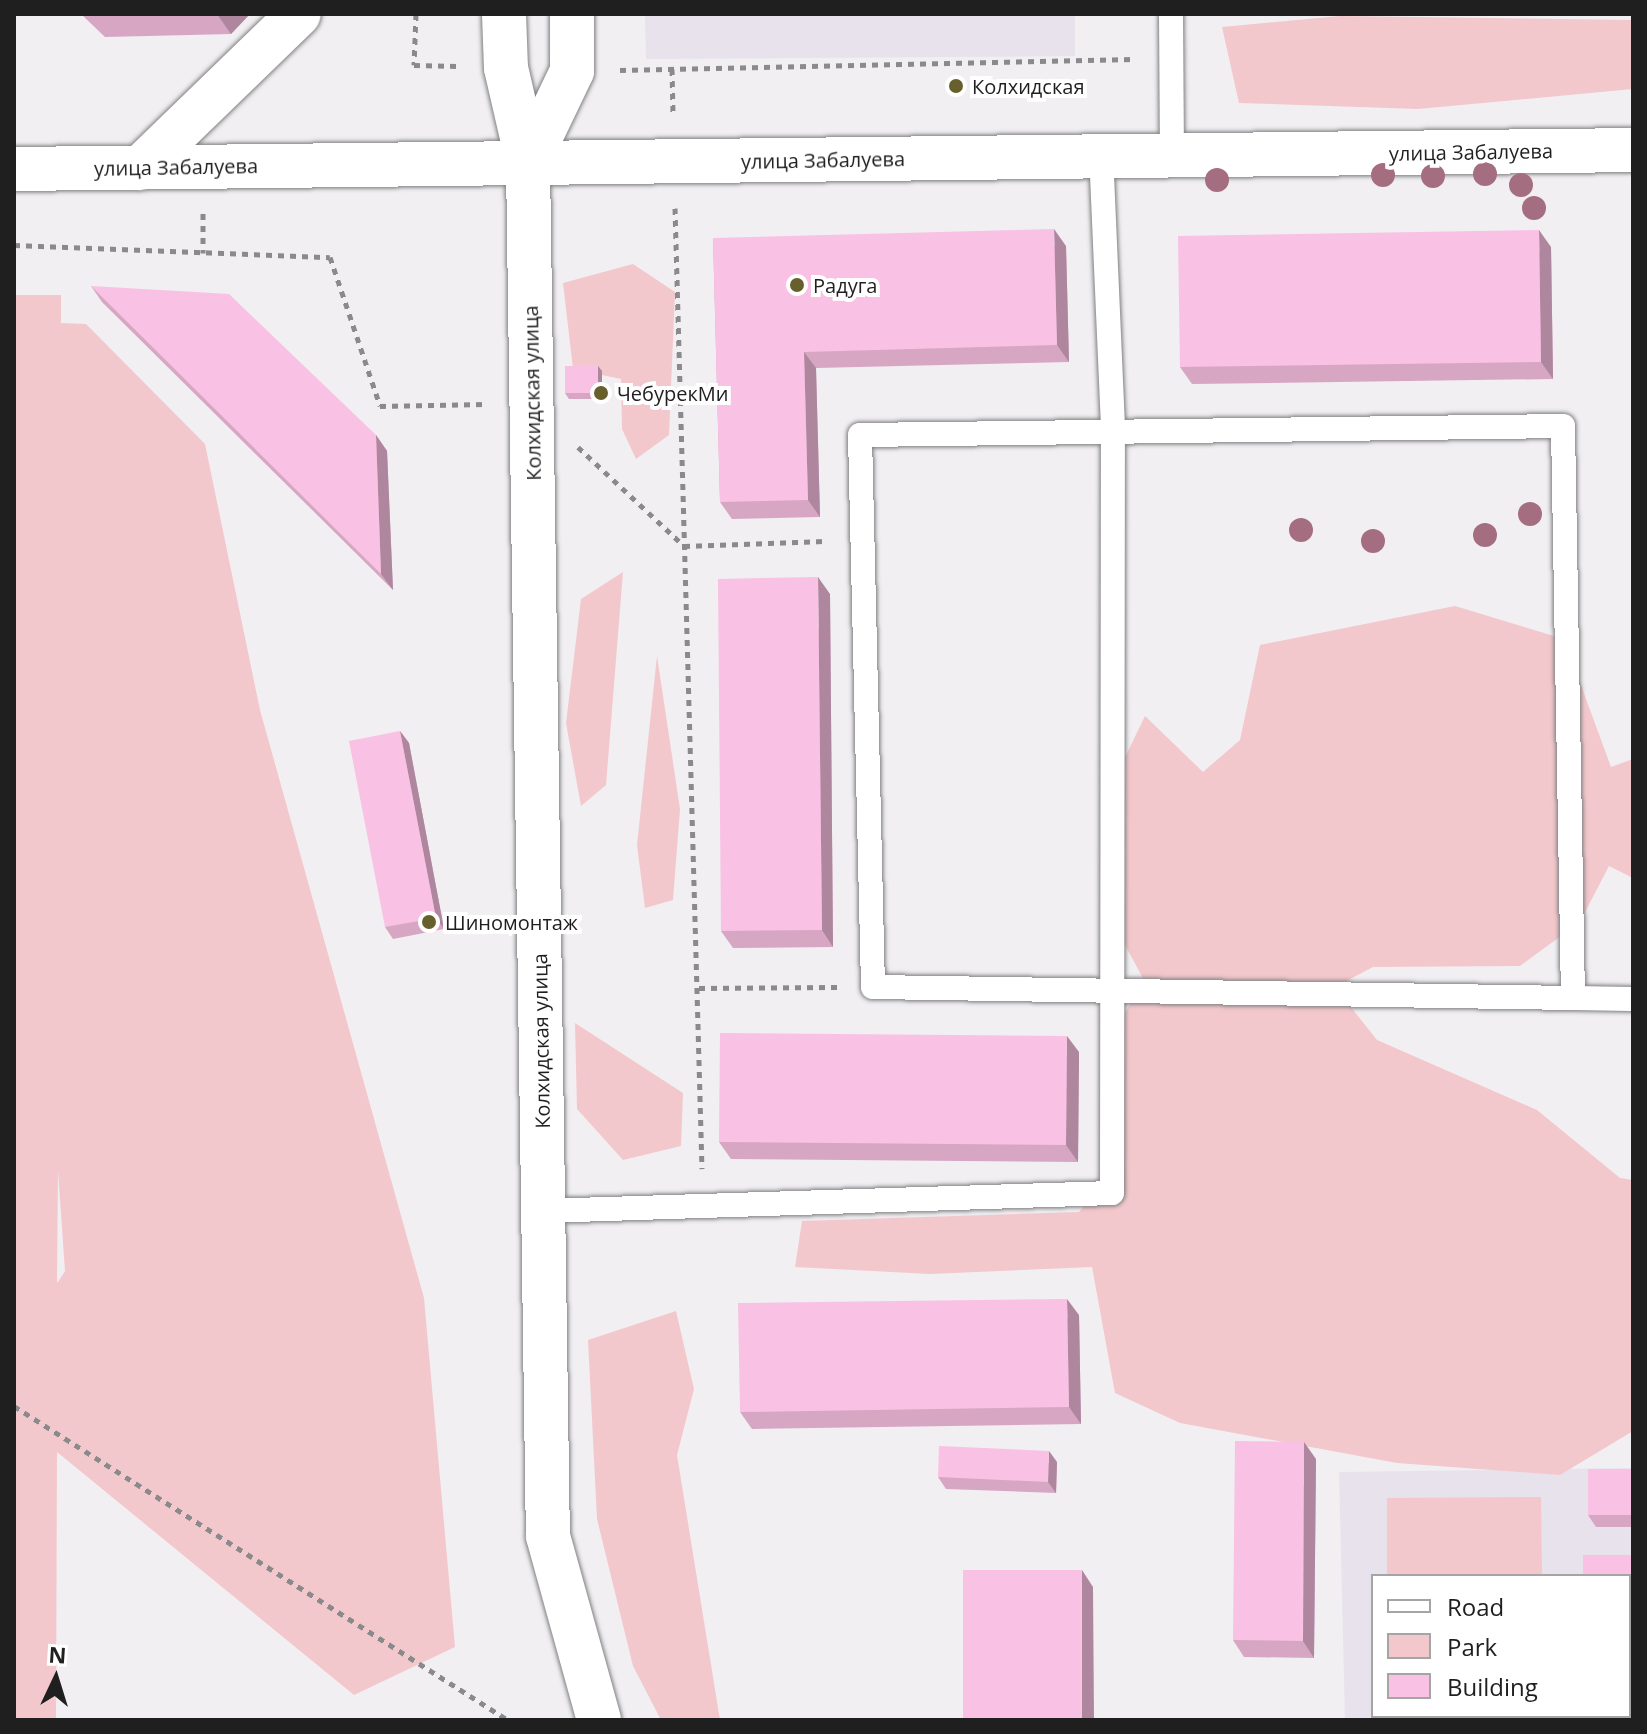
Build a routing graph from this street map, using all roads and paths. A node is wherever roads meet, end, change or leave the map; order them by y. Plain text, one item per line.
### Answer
1 (299, 14) edge
2 (416, 14) edge
3 (504, 14) edge
4 (572, 14) edge
5 (1171, 14) edge
6 (1171, 58) junction
7 (506, 68) junction
8 (672, 69) junction
9 (572, 71) junction
10 (1633, 150) edge
11 (1101, 156) junction
12 (1172, 156) junction
13 (674, 161) junction
14 (528, 163) junction
15 (140, 168) junction
16 (14, 169) edge
17 (14, 245) edge
18 (532, 403) junction
19 (1113, 427) junction
20 (864, 539) junction
21 (684, 546) junction
22 (873, 987) junction
23 (699, 988) junction
24 (1114, 994) junction
25 (1573, 998) junction
26 (1633, 999) edge
27 (702, 1206) junction
28 (543, 1211) junction
29 (14, 1406) edge
30 (508, 1720) edge
31 (599, 1720) edge

1 - 15 street
2 - 7 path
3 - 7 street, Колхидская улица
4 - 9 street, Колхидская улица
5 - 6 lane
6 - 8 path
6 - 12 lane
7 - 14 street, Колхидская улица
8 - 9 path
8 - 13 path
9 - 14 street, Колхидская улица
10 - 12 street, улица Забалуева
11 - 12 street, улица Забалуева
11 - 13 street, улица Забалуева
11 - 19 lane
13 - 14 street, улица Забалуева
13 - 21 path
14 - 15 street, улица Забалуева
14 - 18 street, Колхидская улица
15 - 16 street, улица Забалуева
17 - 18 path
18 - 21 path
18 - 28 street, Колхидская улица
19 - 20 lane
19 - 24 lane
19 - 25 lane
20 - 21 path
20 - 22 lane
21 - 23 path
22 - 23 path
22 - 24 lane
23 - 27 path
24 - 25 lane
24 - 27 lane
25 - 26 lane
27 - 28 lane
28 - 31 street, Колхидская улица
29 - 30 path

